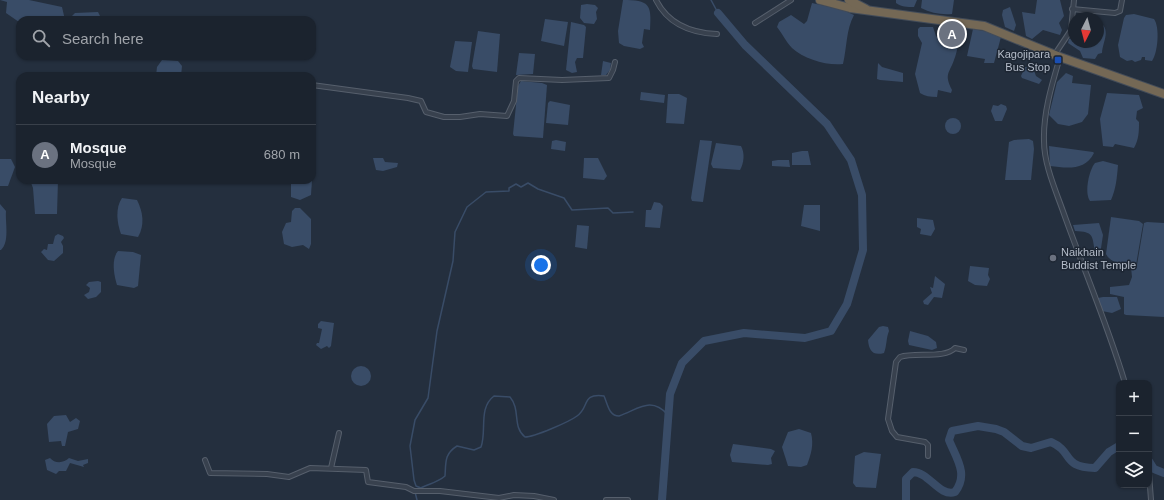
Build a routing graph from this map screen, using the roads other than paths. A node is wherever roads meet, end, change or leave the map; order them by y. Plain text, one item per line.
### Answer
1 (656, 0) edge
2 (791, 0) edge
3 (820, 0) edge
4 (849, 0) edge
5 (1074, 0) edge
6 (1122, 0) edge
7 (1072, 9) junction
8 (868, 10) junction
9 (755, 23) dead end
10 (717, 34) dead end
11 (1057, 56) junction
12 (615, 62) dead end
13 (316, 86) edge
14 (1164, 94) edge
15 (964, 350) dead end
16 (1124, 380) edge
17 (339, 432) dead end
18 (928, 456) dead end
19 (205, 460) dead end
20 (330, 468) junction
21 (1150, 488) edge
22 (554, 500) edge
23 (606, 500) edge
24 (628, 500) edge
25 (1151, 500) edge

1 - 10 street
2 - 9 street
3 - 8 highway
4 - 8 highway
5 - 7 street
6 - 7 street
7 - 11 street
8 - 11 highway
11 - 14 highway
11 - 16 street
12 - 13 street
15 - 18 street
17 - 20 street
19 - 20 street
20 - 22 street
21 - 25 street
23 - 24 street

